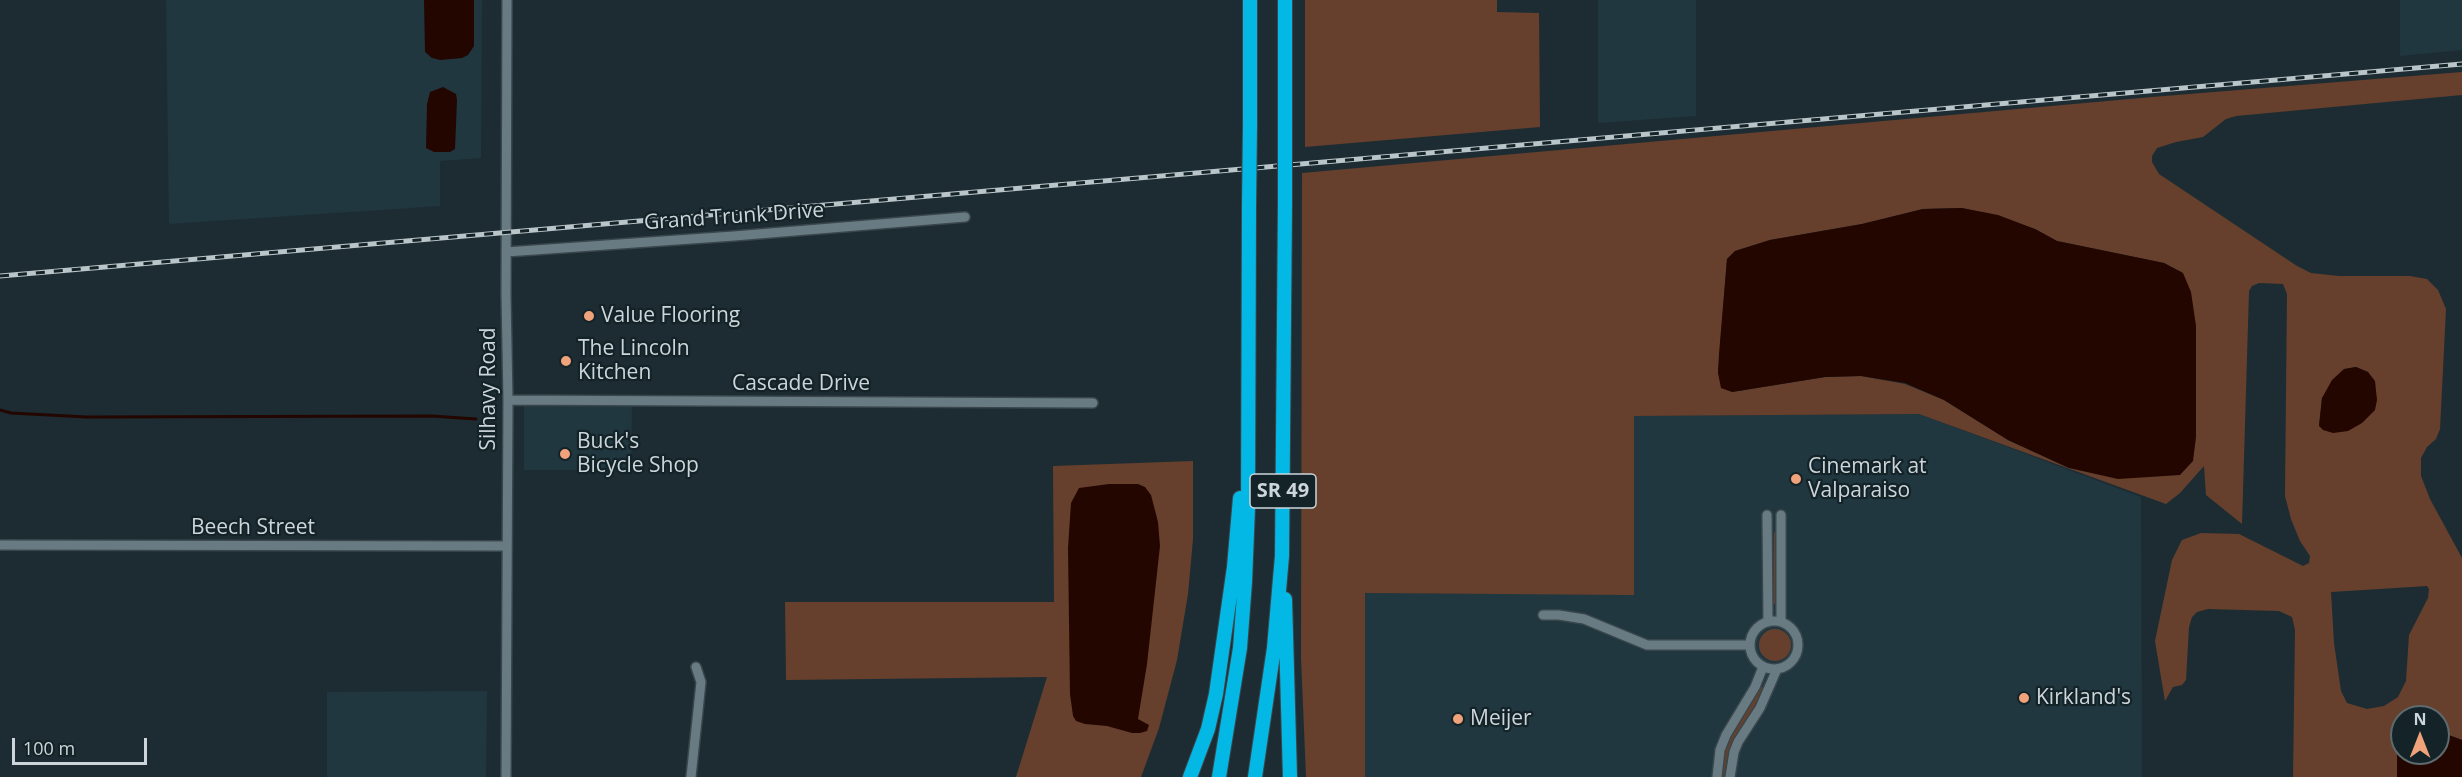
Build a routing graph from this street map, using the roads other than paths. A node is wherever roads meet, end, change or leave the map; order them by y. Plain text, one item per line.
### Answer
1 (507, 0) edge
2 (1250, 0) edge
3 (1285, 0) edge
4 (965, 217) dead end
5 (506, 252) junction
6 (508, 400) junction
7 (1093, 404) dead end
8 (1248, 433) junction
9 (1767, 515) dead end
10 (1781, 515) dead end
11 (0, 545) edge
12 (506, 546) junction
13 (1282, 556) junction
14 (1542, 615) dead end
15 (1768, 622) junction
16 (1781, 622) junction
17 (1750, 645) junction
18 (1763, 666) junction
19 (696, 667) dead end
20 (1777, 669) junction
21 (506, 777) edge
22 (691, 777) edge
23 (1190, 777) edge
24 (1219, 777) edge
25 (1255, 777) edge
26 (1290, 777) edge
27 (1717, 777) edge
28 (1730, 777) edge

1 - 5 street, Silhavy Road
2 - 8 highway, SR 49, bridge
3 - 13 highway, SR 49, bridge
4 - 5 street, Grand Trunk Drive
5 - 6 street, Silhavy Road
6 - 7 street, Cascade Drive
6 - 12 street, Silhavy Road
8 - 23 highway
8 - 24 highway, SR 49
9 - 15 street
10 - 16 street
11 - 12 street, Beech Street
12 - 21 street, Silhavy Road
13 - 25 highway, SR 49
13 - 26 highway
14 - 17 street
15 - 16 street
15 - 17 street
16 - 20 street
17 - 18 street
18 - 20 street
18 - 27 street
19 - 22 street
20 - 28 street

